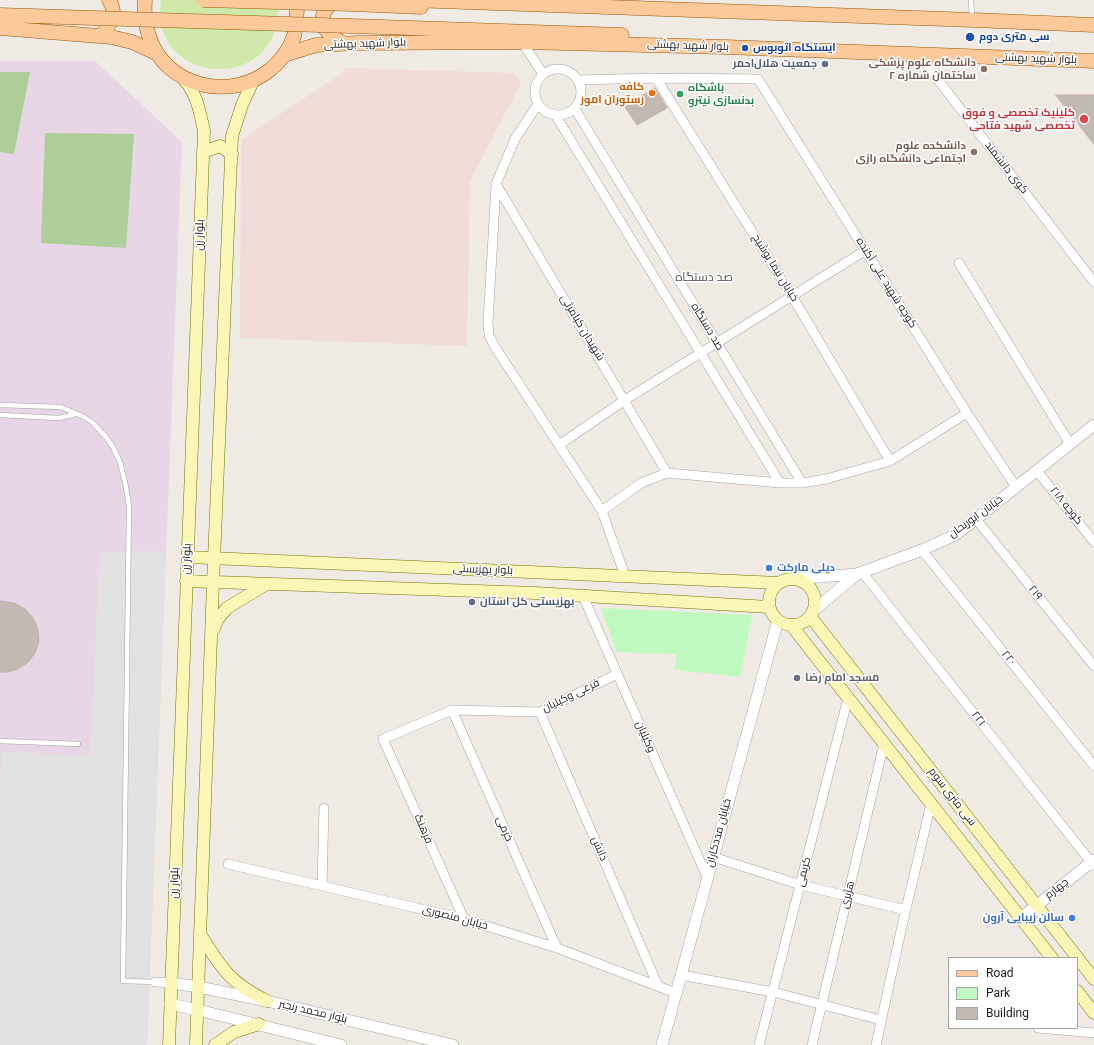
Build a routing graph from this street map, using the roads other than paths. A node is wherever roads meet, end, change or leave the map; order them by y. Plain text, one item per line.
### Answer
1 (108, 0) edge
2 (145, 0) edge
3 (203, 0) edge
4 (297, 0) edge
5 (334, 0) edge
6 (411, 0) edge
7 (971, 0) edge
8 (619, 4) edge
9 (692, 10) junction
10 (0, 15) edge
11 (973, 20) junction
12 (1094, 26) edge
13 (0, 28) edge
14 (102, 36) junction
15 (522, 42) junction
16 (343, 43) junction
17 (691, 46) junction
18 (158, 54) junction
19 (918, 54) junction
20 (284, 55) junction
21 (1094, 61) edge
22 (543, 74) junction
23 (183, 78) junction
24 (656, 78) junction
25 (253, 80) junction
26 (578, 80) junction
27 (538, 104) junction
28 (575, 109) junction
29 (556, 116) junction
30 (203, 152) junction
31 (232, 154) junction
32 (496, 184) junction
33 (866, 250) junction
34 (959, 263) dead end
35 (1094, 282) edge
36 (792, 296) junction
37 (717, 343) junction
38 (701, 353) junction
39 (625, 400) junction
40 (0, 405) edge
41 (967, 413) junction
42 (76, 414) junction
43 (0, 415) edge
44 (1094, 425) edge
45 (1070, 444) junction
46 (559, 445) junction
47 (890, 461) junction
48 (1037, 471) junction
49 (667, 473) junction
50 (802, 482) junction
51 (780, 483) junction
52 (1016, 488) junction
53 (602, 511) junction
54 (976, 519) junction
55 (1094, 542) edge
56 (922, 550) junction
57 (188, 557) junction
58 (215, 558) junction
59 (538, 572) junction
60 (860, 573) junction
61 (625, 576) junction
62 (793, 579) junction
63 (186, 581) junction
64 (213, 583) junction
65 (779, 583) junction
66 (265, 585) junction
67 (535, 593) junction
68 (583, 596) junction
69 (770, 608) junction
70 (811, 614) junction
71 (778, 620) junction
72 (791, 625) junction
73 (211, 636) junction
74 (1094, 666) edge
75 (617, 674) junction
76 (848, 698) junction
77 (452, 710) junction
78 (540, 712) junction
79 (0, 741) edge
80 (78, 744) dead end
81 (884, 744) junction
82 (1094, 766) edge
83 (931, 804) junction
84 (324, 808) dead end
85 (712, 857) junction
86 (1093, 863) edge
87 (228, 864) dead end
88 (707, 877) junction
89 (322, 885) junction
90 (801, 886) junction
91 (848, 896) junction
92 (1037, 906) junction
93 (906, 910) junction
94 (1021, 918) junction
95 (464, 919) junction
96 (200, 934) junction
97 (557, 948) junction
98 (1051, 957) edge
99 (1077, 957) edge
100 (1078, 958) edge
101 (682, 975) junction
102 (1094, 978) edge
103 (155, 982) joint
104 (171, 983) junction
105 (658, 986) junction
106 (199, 987) junction
107 (773, 992) junction
108 (1078, 992) edge
109 (676, 993) junction
110 (267, 1001) junction
111 (170, 1004) junction
112 (821, 1004) junction
113 (198, 1010) junction
114 (1094, 1013) edge
115 (881, 1020) junction
116 (259, 1024) junction
117 (1049, 1029) edge
118 (1094, 1033) edge
119 (169, 1045) edge
120 (196, 1045) edge
121 (215, 1045) edge
122 (340, 1045) edge
123 (453, 1045) edge
124 (662, 1045) edge
125 (759, 1045) edge
126 (812, 1045) edge
127 (876, 1045) edge

1 - 14 main road
2 - 18 main road
3 - 9 main road, bridge
4 - 20 main road
5 - 16 main road
6 - 8 main road
7 - 11 lane
8 - 9 main road
9 - 11 main road
10 - 17 main road, bridge
11 - 12 main road
13 - 14 main road
14 - 18 main road
15 - 16 main road, بلوار شهید بهشتی
15 - 17 main road, بلوار شهید بهشتی
15 - 22 street
16 - 20 main road, بلوار شهید بهشتی
17 - 19 main road, بلوار شهید بهشتی
18 - 23 main road
19 - 21 main road, بلوار شهید بهشتی
19 - 35 street, کوی دانشمند
20 - 25 main road
22 - 26 street
22 - 27 street
23 - 25 main road
23 - 30 main road, بلوار زن
24 - 26 street
24 - 33 street, کوچه شهید علی آکنده
24 - 36 street, خیابان نیما یوشیج
25 - 31 main road
26 - 28 street
27 - 29 street
27 - 32 street
28 - 29 street
28 - 37 street, صد دستگاه
29 - 38 street, صد دستگاه
30 - 31 main road
30 - 57 main road, بلوار زن
31 - 58 main road
32 - 39 street, شهیدان کیامرثی
32 - 46 street
33 - 36 street
33 - 41 street, کوچه شهید علی آکنده
34 - 45 street
36 - 37 street
36 - 47 street, خیابان نیما یوشیج
37 - 38 street
37 - 50 street, صد دستگاه
38 - 39 street
38 - 51 street, صد دستگاه
39 - 46 street
39 - 49 street, شهیدان کیامرثی
40 - 42 lane
41 - 47 street
41 - 52 street, کوچه شهید علی آکنده
42 - 43 lane
42 - 103 lane
44 - 45 street, خیابان ابوریحان
45 - 48 street, خیابان ابوریحان
46 - 53 street
47 - 50 street
48 - 52 street, خیابان ابوریحان
48 - 55 street, کوچه ۲۱۸
49 - 51 street
49 - 53 street
50 - 51 street
52 - 54 street, خیابان ابوریحان
53 - 61 street
54 - 56 street, خیابان ابوریحان
54 - 74 street, ۲۱۹
56 - 60 street, خیابان ابوریحان
56 - 82 street, ۲۲۰
57 - 58 main road, بلوار بهزیستی
57 - 63 main road, بلوار زن
58 - 59 main road, بلوار بهزیستی
58 - 64 main road
59 - 61 main road, بلوار بهزیستی
59 - 67 main road
60 - 62 street, خیابان ابوریحان
60 - 70 street
60 - 86 street, ۲۲۱
61 - 65 main road, بلوار بهزیستی
62 - 65 main road
62 - 70 main road
63 - 64 main road, بلوار بهزیستی
63 - 104 main road, بلوار زن
64 - 66 main road, بلوار بهزیستی
64 - 73 main road
65 - 69 main road
66 - 67 main road, بلوار بهزیستی
66 - 73 main road
67 - 68 main road, بلوار بهزیستی
68 - 69 main road, بلوار بهزیستی
68 - 75 street, وکیلیان
69 - 71 main road
70 - 72 main road
70 - 92 main road, سی متری سوم
71 - 72 main road
71 - 85 street, خیابان مددکاران
72 - 76 main road, سی متری سوم
73 - 96 main road
75 - 78 street, فرعی وکیلیان
75 - 88 street, وکیلیان
76 - 81 main road, سی متری سوم
76 - 90 street, کریمی
77 - 78 street, فرعی وکیلیان
77 - 95 street, فرهنگ
77 - 97 street, خرمی
78 - 105 street, دانش
79 - 80 lane
81 - 83 main road, سی متری سوم
81 - 91 street, هژبری
83 - 93 street
83 - 94 main road, سی متری سوم
84 - 89 street
85 - 88 street, خیابان مددکاران
85 - 90 street
86 - 92 street, چهارم
87 - 89 street, خیابان منصوری
88 - 101 street, خیابان مددکاران
89 - 95 street, خیابان منصوری
90 - 91 street
90 - 107 street, کریمی
91 - 93 street
91 - 112 street, هژبری
92 - 94 street, چهارم
92 - 99 main road, سی متری سوم
93 - 115 street
94 - 98 main road, سی متری سوم
95 - 97 street, خیابان منصوری
96 - 106 main road
96 - 110 main road
97 - 105 street, خیابان منصوری
100 - 102 main road, سی متری سوم
101 - 107 street
101 - 109 street, خیابان مددکاران
103 - 104 street
104 - 106 street, بلوار محمد رنجبر
104 - 111 main road, بلوار زن
105 - 109 street, خیابان منصوری
106 - 110 street, بلوار محمد رنجبر
106 - 113 main road
107 - 112 street
107 - 125 street, کریمی
108 - 114 main road
109 - 124 street, خیابان مددکاران
110 - 123 street, بلوار محمد رنجبر
111 - 113 street
111 - 119 main road, بلوار زن
112 - 115 street
112 - 126 street, هژبری
113 - 116 street
113 - 120 main road
115 - 127 street
116 - 121 main road
116 - 122 street
117 - 118 street

